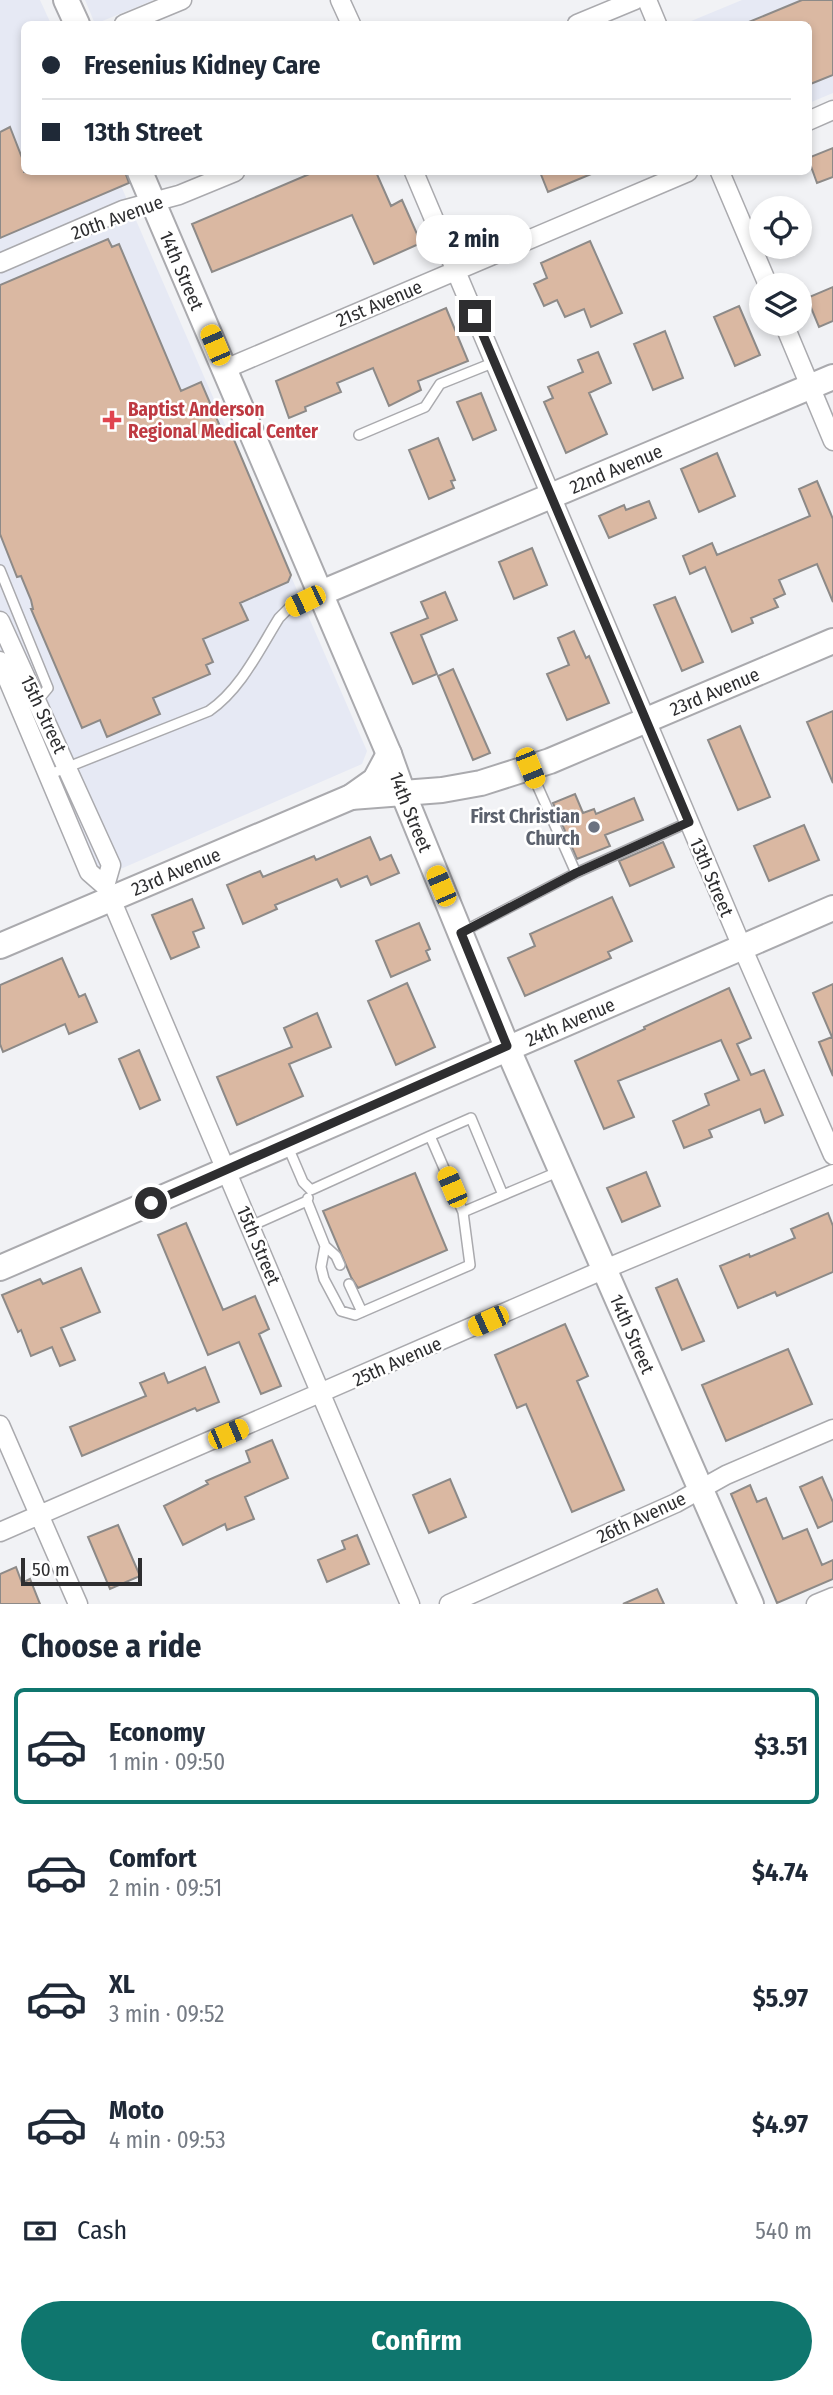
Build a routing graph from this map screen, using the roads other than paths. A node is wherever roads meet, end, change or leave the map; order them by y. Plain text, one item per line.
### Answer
1 (66, 0) edge
2 (182, 0) edge
3 (340, 0) edge
4 (635, 0) edge
5 (647, 0) edge
6 (76, 21) edge
7 (131, 21) edge
8 (350, 21) edge
9 (585, 21) edge
10 (656, 21) edge
11 (833, 110) edge
12 (812, 119) edge
13 (141, 175) edge
14 (228, 175) edge
15 (415, 175) edge
16 (681, 175) edge
17 (721, 175) edge
18 (153, 202) junction
19 (0, 263) edge
20 (456, 271) junction
21 (763, 273) edge
22 (792, 336) edge
23 (495, 362) junction
24 (225, 369) junction
25 (822, 381) edge
26 (359, 435) dead end
27 (833, 441) edge
28 (552, 496) junction
29 (0, 570) edge
30 (321, 593) junction
31 (0, 621) edge
32 (833, 641) edge
33 (0, 661) edge
34 (38, 700) junction
35 (646, 721) junction
36 (389, 754) junction
37 (68, 767) junction
38 (530, 768) junction
39 (48, 775) junction
40 (403, 793) junction
41 (351, 797) junction
42 (689, 822) junction
43 (576, 873) junction
44 (108, 892) junction
45 (833, 908) edge
46 (461, 933) junction
47 (0, 946) edge
48 (742, 947) junction
49 (507, 1046) junction
50 (430, 1136) junction
51 (287, 1144) junction
52 (833, 1156) edge
53 (562, 1170) junction
54 (227, 1171) junction
55 (833, 1174) edge
56 (311, 1190) junction
57 (503, 1195) junction
58 (307, 1201) junction
59 (463, 1212) junction
60 (251, 1226) junction
61 (325, 1246) junction
62 (341, 1265) dead end
63 (0, 1268) edge
64 (605, 1269) junction
65 (349, 1284) dead end
66 (362, 1312) junction
67 (323, 1394) junction
68 (0, 1425) edge
69 (833, 1429) edge
70 (701, 1489) junction
71 (39, 1515) junction
72 (0, 1532) edge
73 (833, 1597) edge
74 (78, 1604) edge
75 (410, 1604) edge
76 (449, 1604) edge
77 (751, 1604) edge
78 (816, 1604) edge

1 - 6 main road
2 - 7 street
3 - 8 street
4 - 9 street
5 - 10 street
11 - 12 street
13 - 18 main road, 14th Street
14 - 18 street, 20th Avenue
15 - 20 street, 13th Street
16 - 20 street, 21st Avenue
17 - 21 street
18 - 19 street, 20th Avenue
18 - 24 main road, 14th Street
20 - 23 street, 13th Street
20 - 24 street, 21st Avenue
22 - 25 street
23 - 26 lane
23 - 28 street, 13th Street
24 - 30 main road, 14th Street
25 - 27 street
25 - 28 main road, 22nd Avenue
28 - 30 main road, 22nd Avenue
28 - 35 street, 13th Street
29 - 34 lane
30 - 36 main road, 14th Street
30 - 37 lane
31 - 34 street, 15th Street
32 - 35 main road, 23rd Avenue
33 - 39 street, 15th Street
34 - 37 street, 15th Street
35 - 38 main road, 23rd Avenue
35 - 42 street, 13th Street
36 - 40 main road, 14th Street
36 - 41 main road, 23rd Avenue
37 - 39 lane
37 - 44 street, 15th Street
38 - 40 main road, 23rd Avenue
38 - 43 lane
39 - 44 street, 15th Street
40 - 41 main road, 23rd Avenue
40 - 46 main road, 14th Street
41 - 44 main road, 23rd Avenue
42 - 43 lane
42 - 48 street, 13th Street
43 - 46 lane
44 - 47 main road, 23rd Avenue
44 - 54 street, 15th Street
45 - 48 main road, 24th Avenue
46 - 49 main road, 14th Street
48 - 49 main road, 24th Avenue
48 - 52 street, 13th Street
49 - 51 main road, 24th Avenue
49 - 53 main road, 14th Street
50 - 56 lane
50 - 57 lane
50 - 59 lane
51 - 54 main road, 24th Avenue
51 - 56 lane
53 - 57 lane
53 - 64 main road, 14th Street
54 - 60 street, 15th Street
54 - 63 main road, 24th Avenue
55 - 64 street, 25th Avenue
56 - 58 lane
57 - 59 lane
58 - 60 lane
58 - 61 lane
59 - 66 lane
60 - 67 street, 15th Street
61 - 62 lane
61 - 66 lane
64 - 67 street, 25th Avenue
64 - 70 main road, 14th Street
65 - 66 lane
67 - 71 street, 25th Avenue
67 - 75 street, 15th Street
68 - 71 street
69 - 70 street, 26th Avenue
70 - 76 street, 26th Avenue
70 - 77 main road, 14th Street
71 - 72 street, 25th Avenue
71 - 74 street
73 - 78 street

